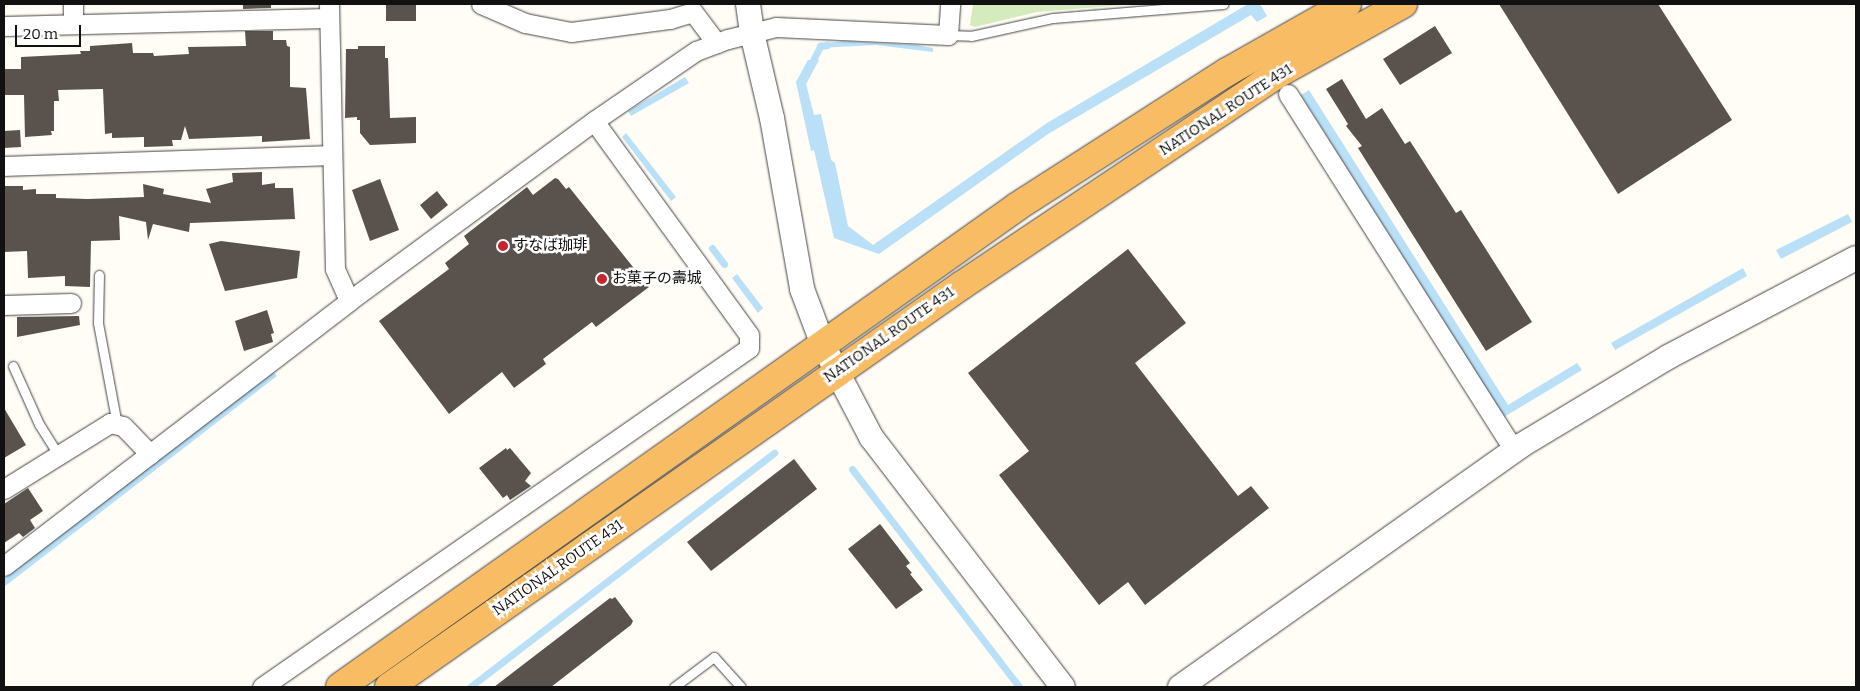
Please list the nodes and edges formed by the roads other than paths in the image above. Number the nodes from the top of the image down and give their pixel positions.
1 (73, 4) edge
2 (481, 4) edge
3 (748, 4) edge
4 (950, 4) edge
5 (1223, 4) edge
6 (1347, 4) edge
7 (1403, 4) edge
8 (328, 11) edge
9 (73, 24) junction
10 (4, 26) edge
11 (752, 33) junction
12 (948, 34) junction
13 (716, 43) junction
14 (1288, 94) dead end
15 (594, 121) junction
16 (331, 155) junction
17 (4, 166) edge
18 (1856, 258) edge
19 (100, 275) dead end
20 (349, 302) junction
21 (71, 303) dead end
22 (4, 305) edge
23 (823, 345) junction
24 (13, 366) dead end
25 (836, 372) junction
26 (117, 425) junction
27 (1514, 450) junction
28 (150, 454) junction
29 (59, 456) junction
30 (4, 489) edge
31 (4, 566) edge
32 (262, 687) edge
33 (340, 687) edge
34 (388, 687) edge
35 (674, 687) edge
36 (741, 687) edge
37 (1063, 687) edge
38 (1180, 687) edge

1 - 9 street
2 - 13 street
3 - 11 street
4 - 12 street
5 - 12 lane
6 - 23 highway, NATIONAL ROUTE 431
7 - 25 highway, NATIONAL ROUTE 431
8 - 9 street
8 - 16 street
9 - 10 street
11 - 12 street
11 - 13 street
11 - 23 street
13 - 15 street
14 - 27 street
15 - 20 street
15 - 32 street
16 - 17 street
16 - 20 street
18 - 27 street
19 - 26 lane
20 - 28 street
21 - 22 street
23 - 25 street
23 - 33 highway, NATIONAL ROUTE 431
24 - 29 lane
25 - 34 highway, NATIONAL ROUTE 431
25 - 37 street
26 - 28 street
26 - 29 street
27 - 38 street
28 - 31 street
29 - 30 street
35 - 36 lane

